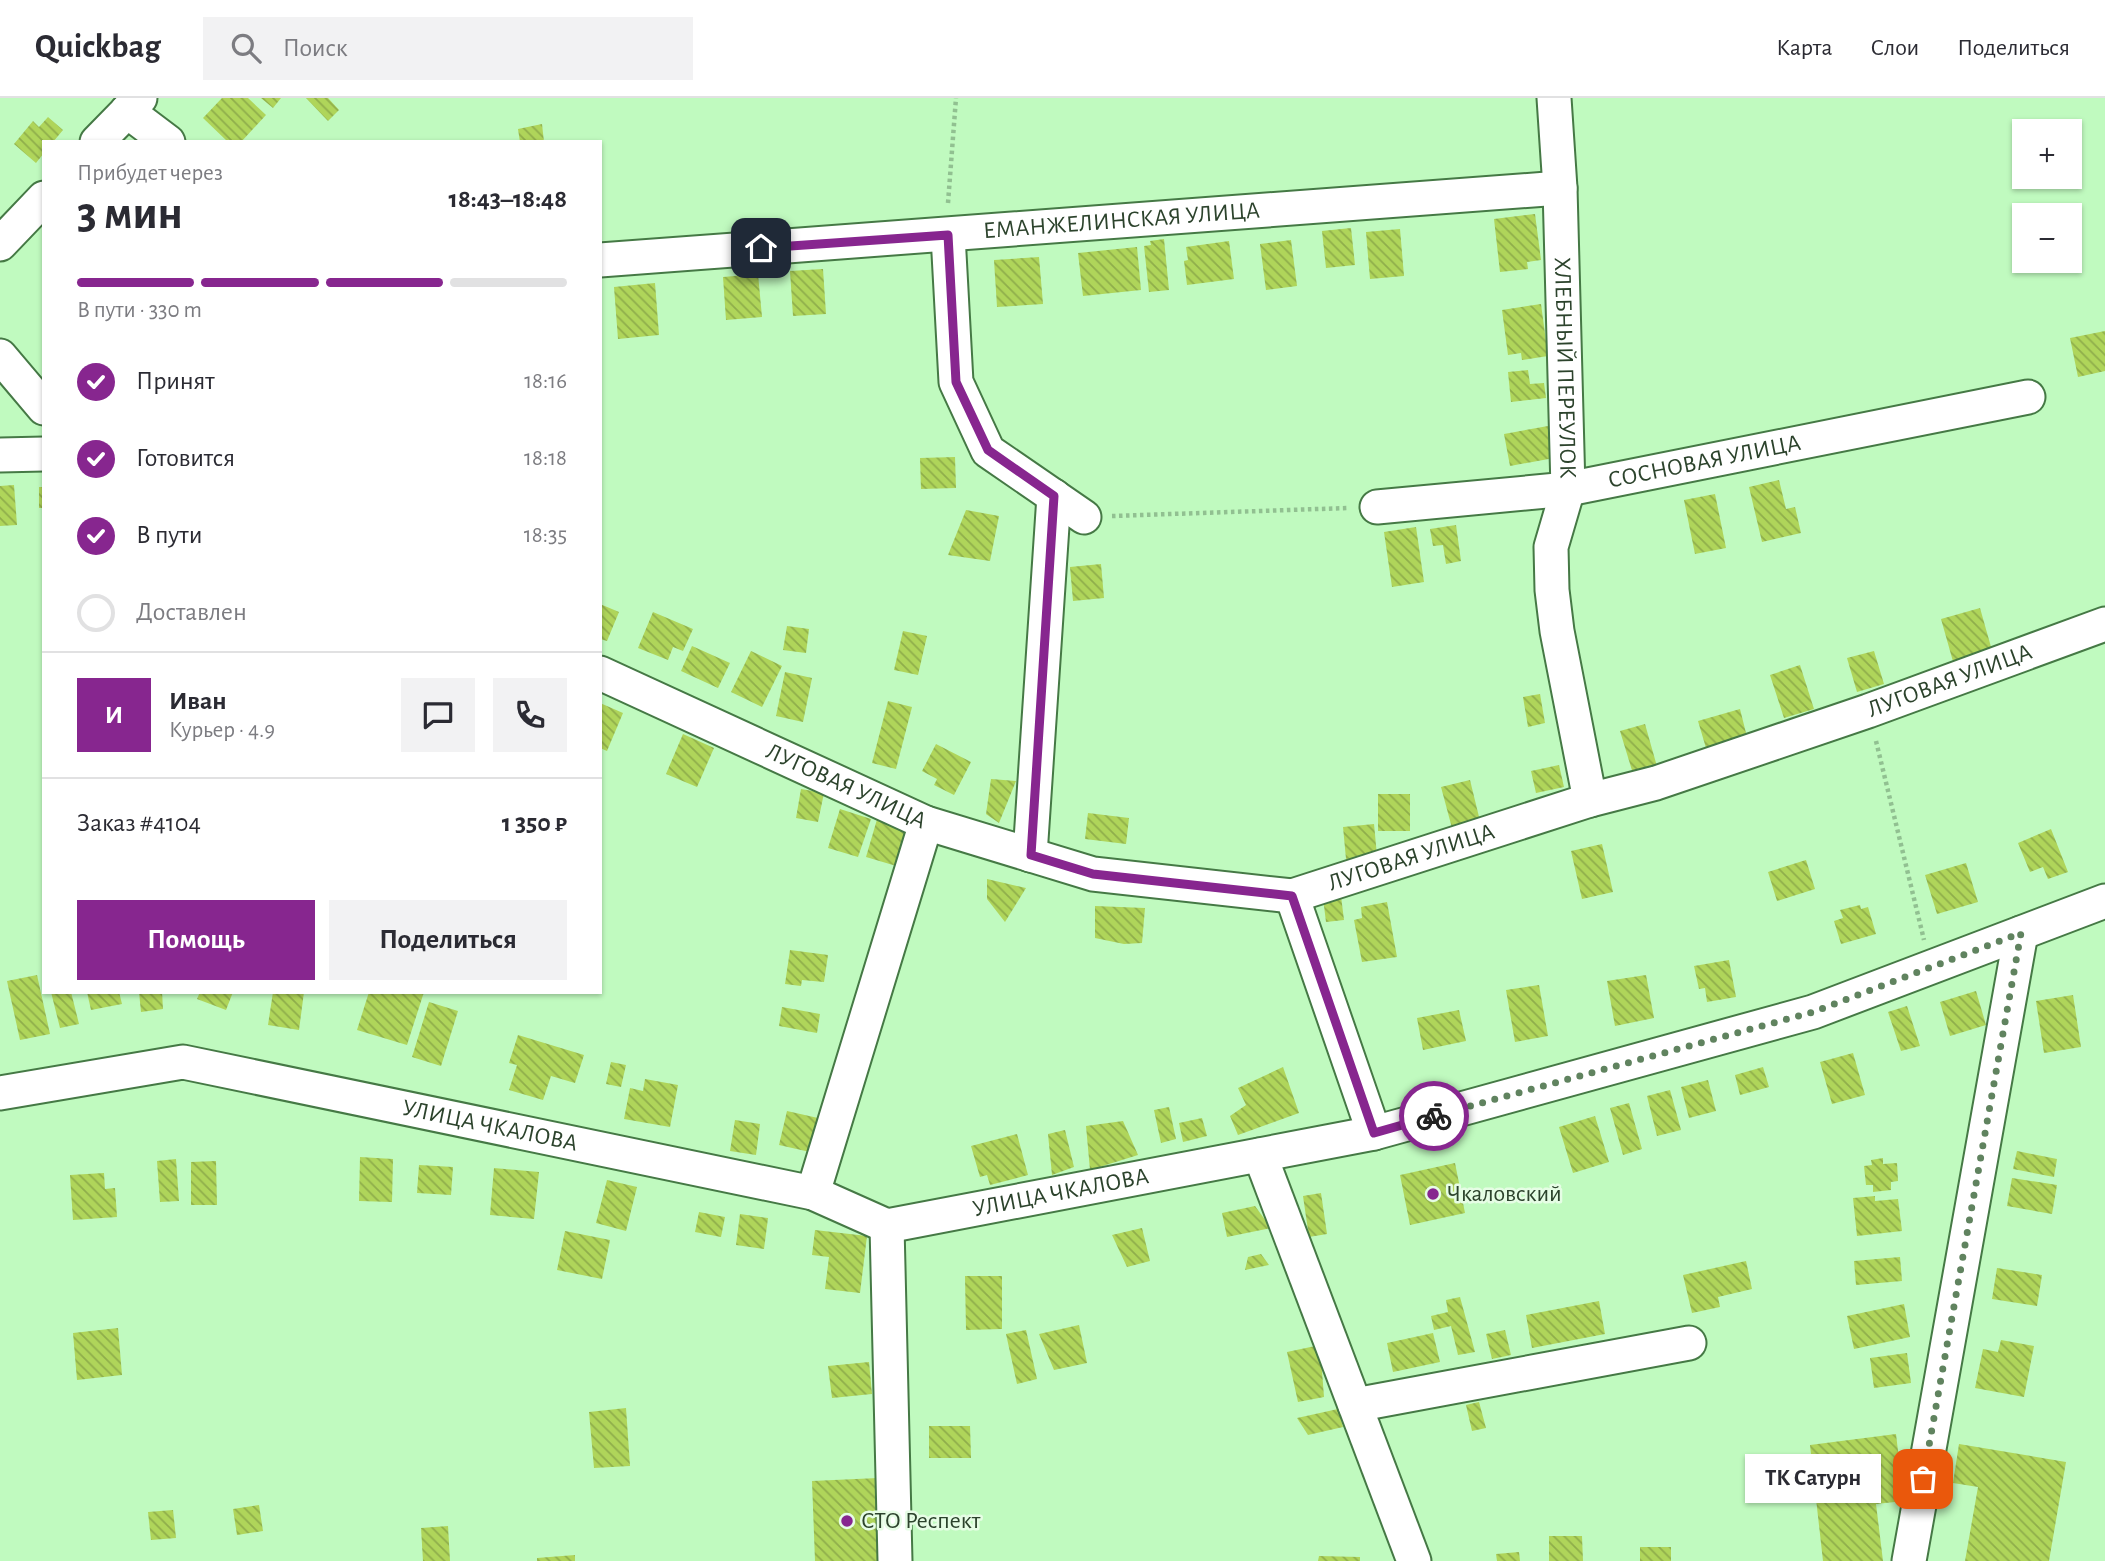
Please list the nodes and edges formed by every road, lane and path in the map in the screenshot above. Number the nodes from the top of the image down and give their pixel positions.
1 (956, 98) edge
2 (1554, 98) edge
3 (133, 104) edge
4 (99, 140) edge
5 (166, 140) edge
6 (1560, 188) junction
7 (42, 200) edge
8 (948, 235) junction
9 (0, 244) edge
10 (602, 260) edge
11 (0, 356) edge
12 (2028, 397) dead end
13 (42, 406) edge
14 (42, 454) edge
15 (0, 455) edge
16 (1568, 489) junction
17 (1054, 496) junction
18 (1377, 507) joint
19 (1084, 517) joint
20 (2105, 624) edge
21 (602, 674) edge
22 (1868, 711) junction
23 (1590, 800) junction
24 (926, 822) junction
25 (1031, 855) junction
26 (1292, 896) junction
27 (2105, 901) edge
28 (2021, 933) junction
29 (1931, 968) junction
30 (0, 1093) edge
31 (1374, 1133) junction
32 (1260, 1155) junction
33 (813, 1193) junction
34 (887, 1226) junction
35 (1689, 1343) dead end
36 (1355, 1405) junction
37 (895, 1561) edge
38 (1413, 1561) edge
39 (1909, 1561) edge

1 - 8 path
2 - 6 street, ХЛЕБНЫЙ ПЕРЕУЛОК
3 - 4 street
3 - 5 street
6 - 8 street, ЕМАНЖЕЛИНСКАЯ УЛИЦА
6 - 16 street, ХЛЕБНЫЙ ПЕРЕУЛОК
7 - 9 street
8 - 10 street, ЕМАНЖЕЛИНСКАЯ УЛИЦА
8 - 17 street
11 - 13 street
12 - 16 street, СОСНОВАЯ УЛИЦА
14 - 15 street
16 - 18 street, СОСНОВАЯ УЛИЦА
16 - 23 street, ХЛЕБНЫЙ ПЕРЕУЛОК
17 - 19 street
17 - 25 street
18 - 19 path
20 - 22 street, ЛУГОВАЯ УЛИЦА
21 - 24 street, ЛУГОВАЯ УЛИЦА
22 - 23 street, ЛУГОВАЯ УЛИЦА
22 - 29 path
23 - 26 street, ЛУГОВАЯ УЛИЦА
24 - 25 street, ЛУГОВАЯ УЛИЦА
24 - 33 street
25 - 26 street, ЛУГОВАЯ УЛИЦА
26 - 31 street
27 - 28 street, УЛИЦА ЧКАЛОВА
28 - 29 street, УЛИЦА ЧКАЛОВА
28 - 39 street
29 - 31 street, УЛИЦА ЧКАЛОВА
30 - 33 street, УЛИЦА ЧКАЛОВА
31 - 32 street, УЛИЦА ЧКАЛОВА
32 - 34 street, УЛИЦА ЧКАЛОВА
32 - 36 street
33 - 34 street, УЛИЦА ЧКАЛОВА
34 - 37 street
35 - 36 street
36 - 38 street

